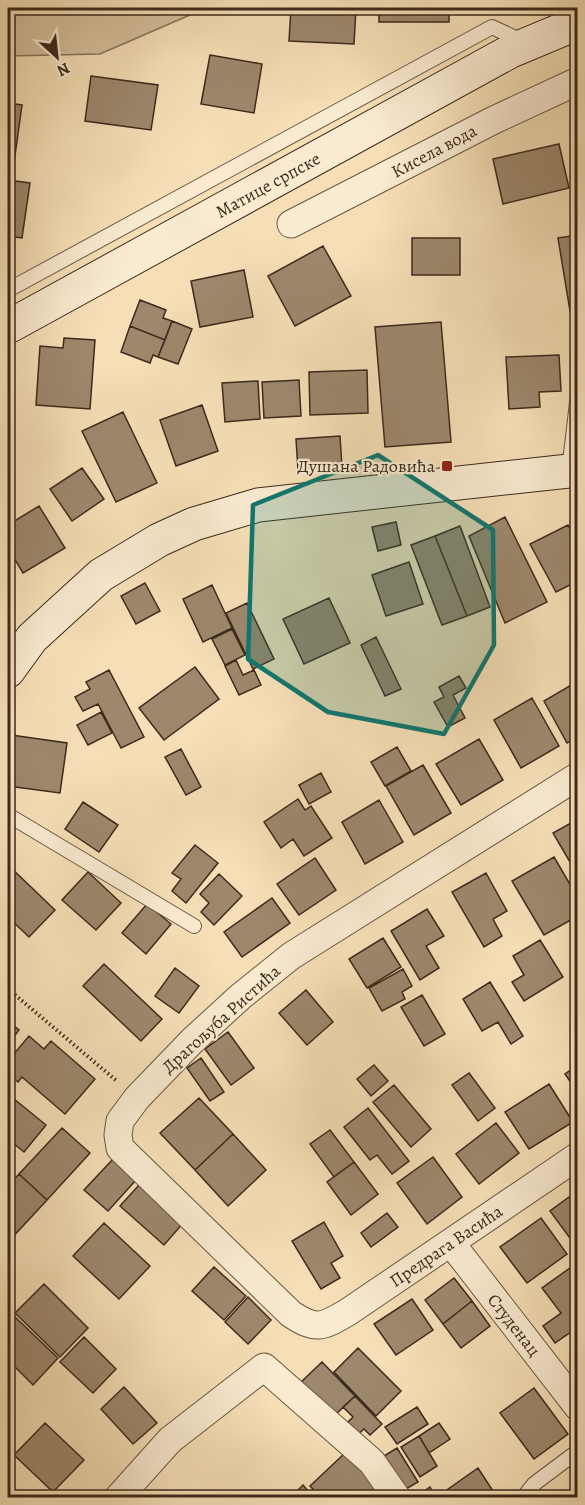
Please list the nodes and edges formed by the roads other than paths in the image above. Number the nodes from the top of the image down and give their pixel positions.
1 (578, 23) edge
2 (528, 44) junction
3 (578, 81) edge
4 (291, 224) dead end
5 (8, 290) edge
6 (8, 327) edge
7 (578, 394) edge
8 (573, 470) edge
9 (8, 671) edge
10 (578, 776) edge
11 (8, 815) edge
12 (194, 926) dead end
13 (578, 1156) edge
14 (451, 1244) junction
15 (310, 1327) joint
16 (578, 1407) edge
17 (578, 1451) edge
18 (118, 1497) edge
19 (397, 1497) edge
20 (523, 1497) edge

1 - 2 main road, Матице српске
2 - 5 lane, Матице српске
2 - 6 main road, Матице српске
3 - 4 street, Кисела вода
7 - 8 lane
8 - 9 main road
10 - 15 street, Драгољуба Ристића
11 - 12 lane
13 - 14 street, Предрага Васића
14 - 15 street, Предрага Васића
14 - 16 street, Студенац
17 - 20 lane
18 - 19 street

